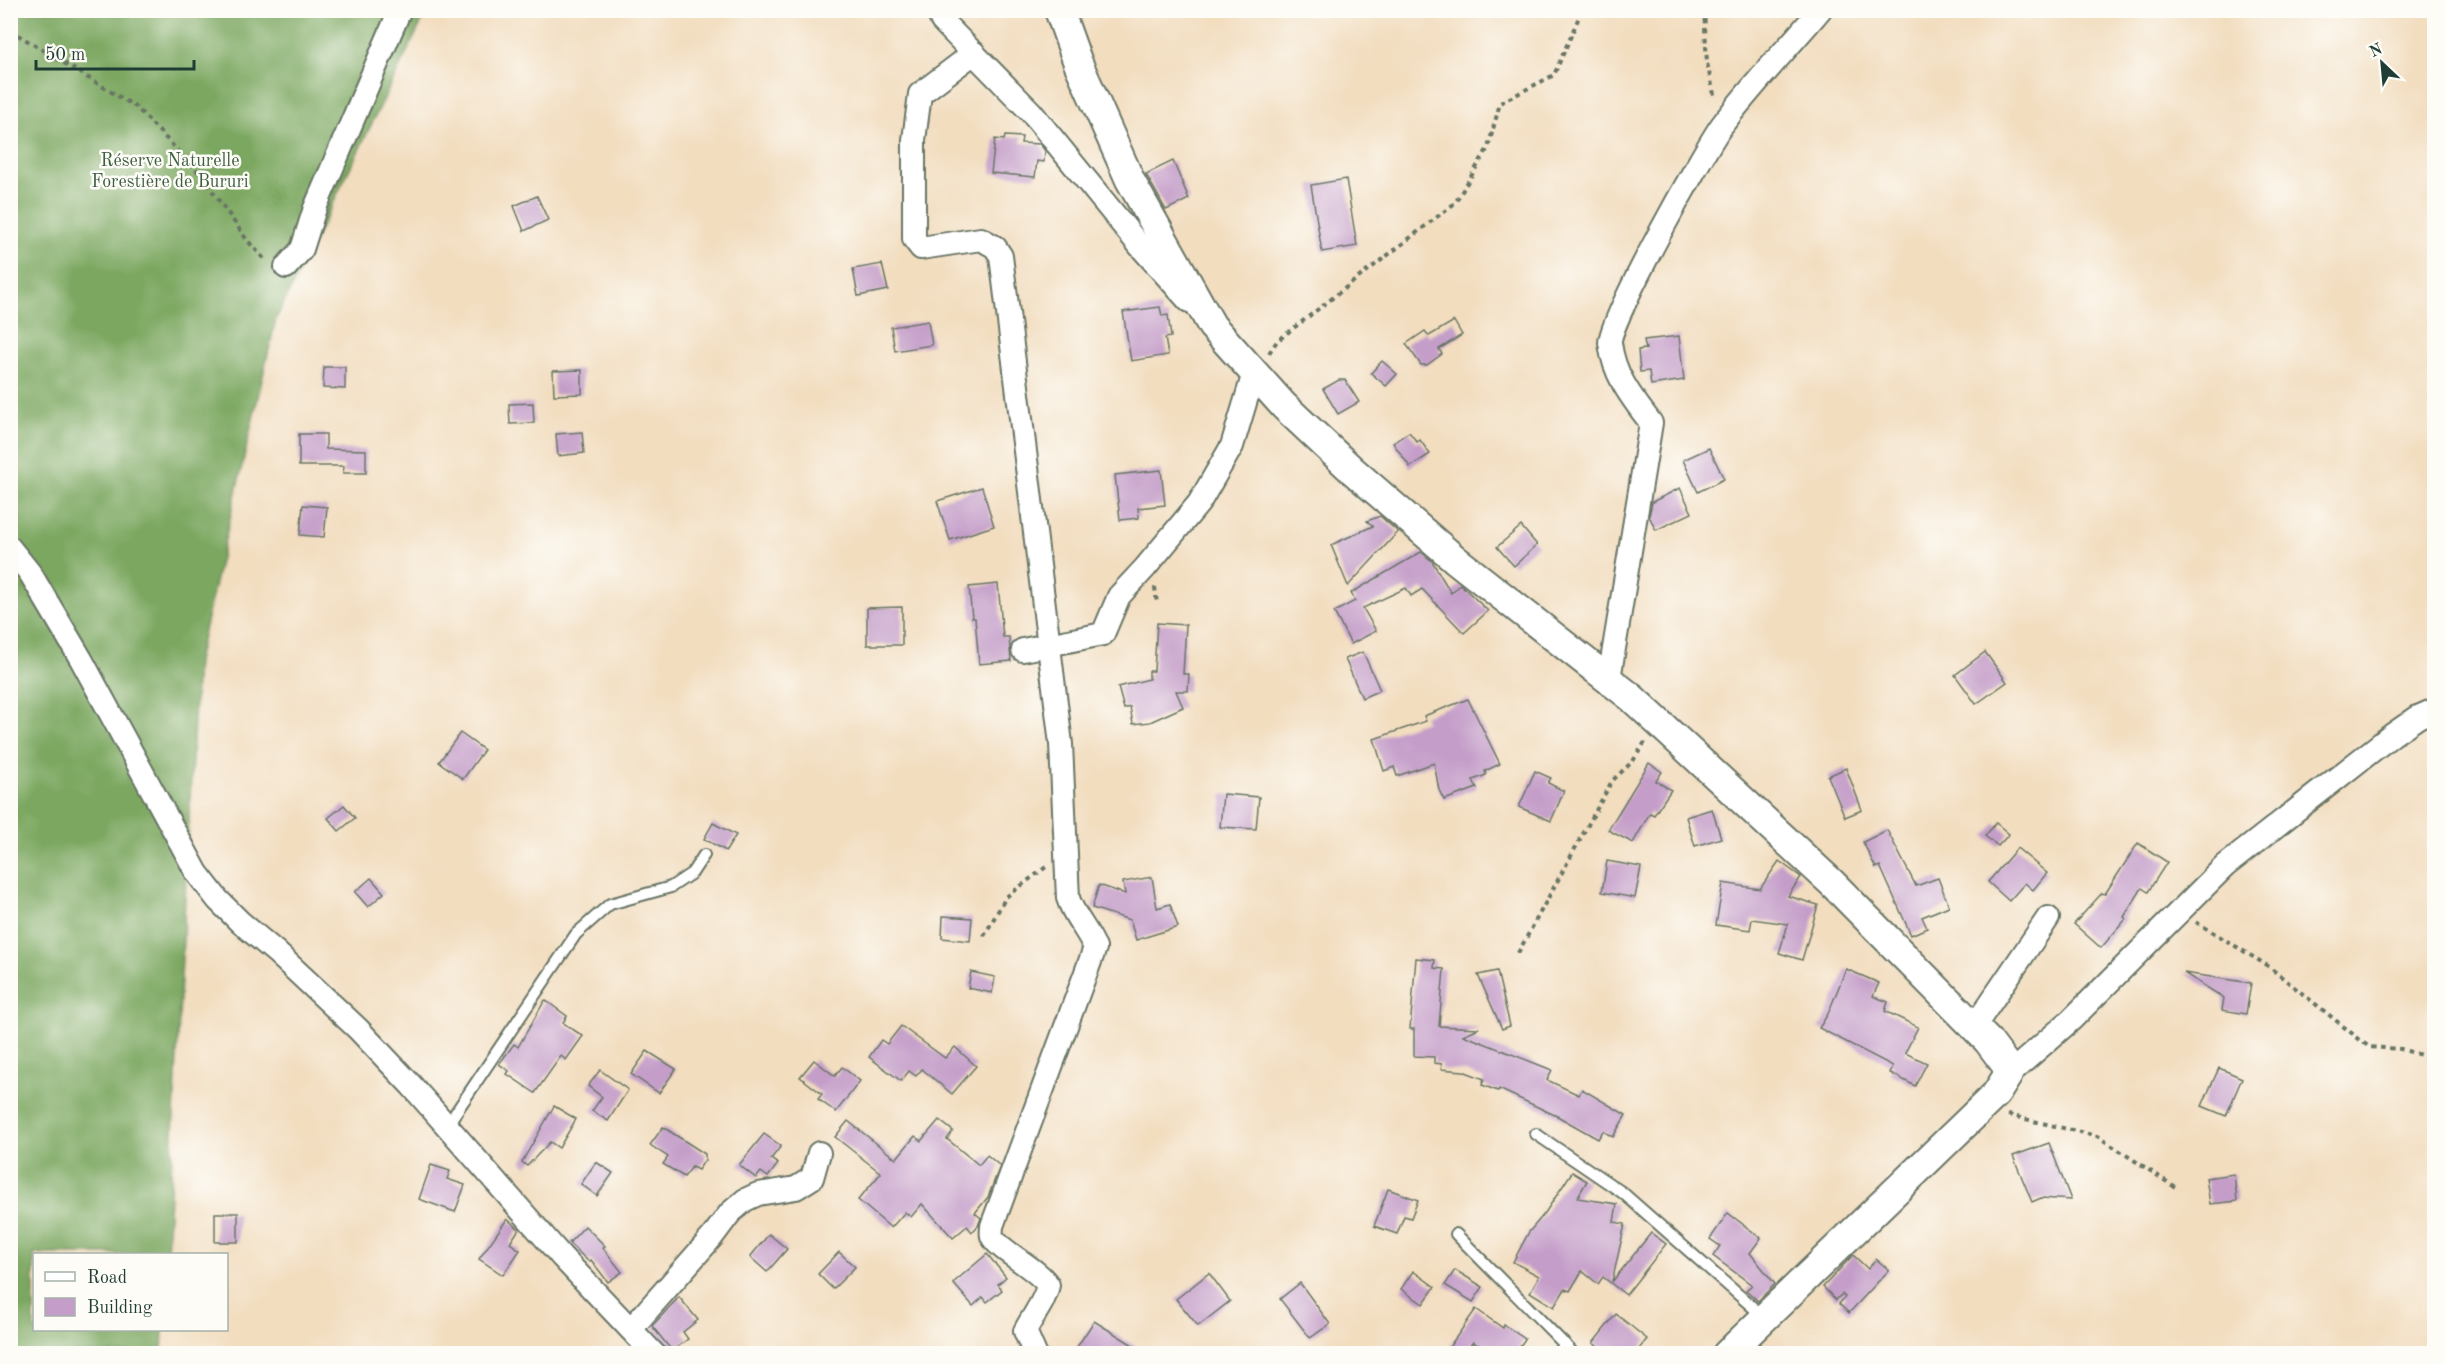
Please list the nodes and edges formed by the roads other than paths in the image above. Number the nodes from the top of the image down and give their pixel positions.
1 (400, 10) edge
2 (937, 10) edge
3 (1059, 10) edge
4 (1820, 10) edge
5 (974, 53) junction
6 (286, 267) road end
7 (1212, 326) junction
8 (1254, 373) junction
9 (10, 548) edge
10 (1049, 645) junction
11 (1023, 650) dead end
12 (1609, 680) junction
13 (2434, 710) edge
14 (704, 855) dead end
15 (2048, 918) dead end
16 (1974, 1027) junction
17 (2008, 1075) junction
18 (448, 1124) junction
19 (1536, 1134) dead end
20 (819, 1153) dead end
21 (1456, 1234) dead end
22 (1765, 1318) junction
23 (631, 1329) junction
24 (1565, 1344) junction
25 (654, 1353) edge
26 (1035, 1353) edge
27 (1558, 1353) edge
28 (1574, 1353) edge
29 (1727, 1353) edge

1 - 6 street
2 - 5 street
3 - 7 street
4 - 12 street
5 - 7 street
5 - 10 street
7 - 8 street
8 - 10 street
8 - 12 street
9 - 18 street
10 - 11 street
10 - 26 street
12 - 16 street
13 - 17 street
14 - 18 lane
15 - 16 street
16 - 17 street
17 - 22 street
18 - 23 street
19 - 22 lane
20 - 23 street
21 - 24 lane
22 - 29 street
23 - 25 street
24 - 27 lane
24 - 28 lane

